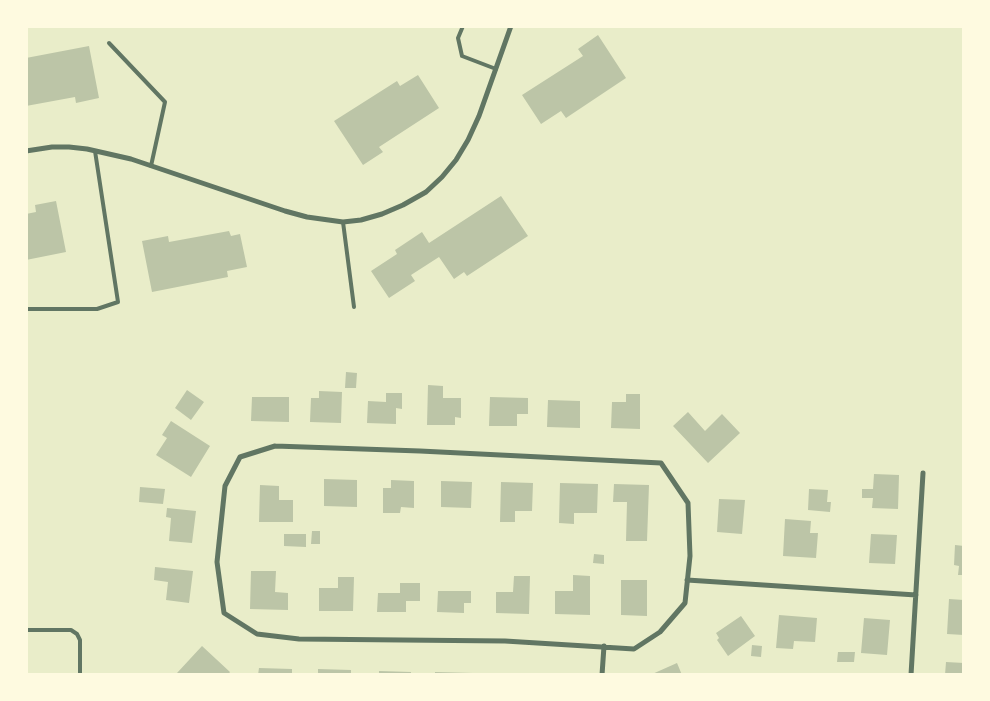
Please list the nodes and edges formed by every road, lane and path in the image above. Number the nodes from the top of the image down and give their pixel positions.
1 (463, 26) edge
2 (511, 26) edge
3 (109, 43) dead end
4 (496, 69) junction
5 (26, 151) edge
6 (95, 151) junction
7 (151, 166) junction
8 (343, 222) junction
9 (354, 307) dead end
10 (26, 309) edge
11 (923, 473) dead end
12 (687, 580) junction
13 (916, 594) junction
14 (26, 630) edge
15 (604, 646) junction
16 (80, 675) edge
17 (602, 675) edge
18 (911, 675) edge

1 - 4 lane
2 - 4 street
3 - 7 lane
4 - 8 street
5 - 6 street
6 - 7 street
6 - 10 lane
7 - 8 street
8 - 9 lane
11 - 13 street
12 - 13 street
12 - 15 street
12 - 15 street
13 - 18 street
14 - 16 lane
15 - 17 street

